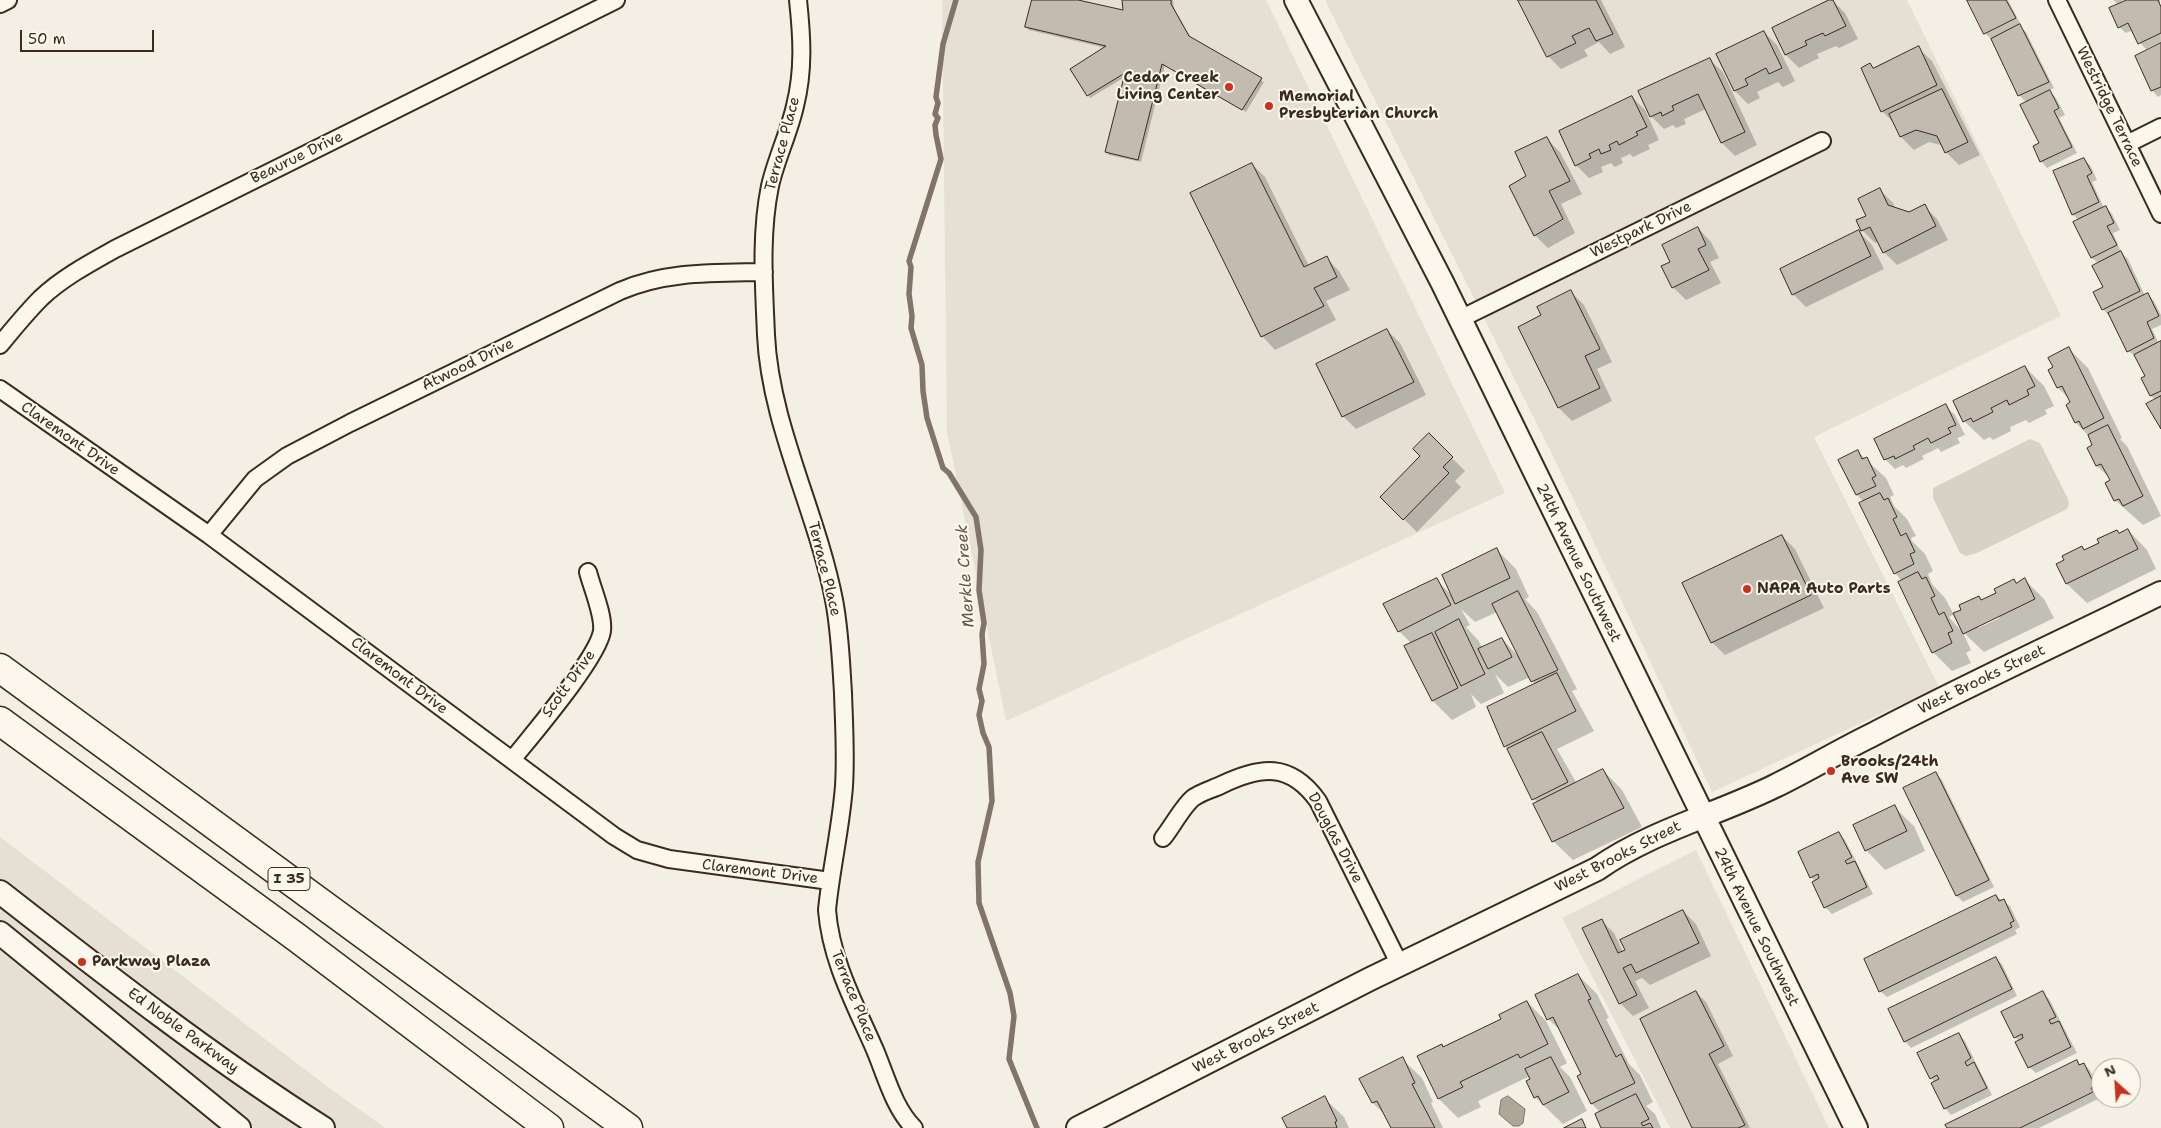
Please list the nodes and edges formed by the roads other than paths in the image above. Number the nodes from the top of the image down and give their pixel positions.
1 (8, 0) edge
2 (616, 0) edge
3 (798, 0) edge
4 (1296, 0) edge
5 (2056, 0) edge
6 (0, 4) edge
7 (2161, 128) edge
8 (1822, 141) dead end
9 (2127, 144) junction
10 (2161, 214) edge
11 (764, 272) junction
12 (1460, 319) junction
13 (0, 345) edge
14 (0, 389) edge
15 (208, 535) junction
16 (588, 572) dead end
17 (2161, 592) edge
18 (0, 668) edge
19 (0, 720) edge
20 (512, 760) junction
21 (1702, 816) junction
22 (1163, 838) dead end
23 (830, 881) junction
24 (0, 892) edge
25 (0, 933) edge
26 (1400, 964) junction
27 (239, 1128) edge
28 (323, 1128) edge
29 (549, 1128) edge
30 (628, 1128) edge
31 (914, 1128) edge
32 (1078, 1128) edge
33 (1856, 1128) edge

1 - 6 street
2 - 13 street, Beaurue Drive
3 - 11 street, Terrace Place
4 - 12 main road, 24th Avenue Southwest
5 - 9 street, Westridge Terrace
7 - 9 street
8 - 12 street, Westpark Drive
9 - 10 street, Westridge Terrace
11 - 15 street, Atwood Drive
11 - 23 street, Terrace Place
12 - 21 main road, 24th Avenue Southwest
14 - 15 street, Claremont Drive
15 - 20 street, Claremont Drive
16 - 20 street, Scott Drive
17 - 21 main road, West Brooks Street
18 - 30 highway, I 35
19 - 29 highway, I 35
20 - 23 street, Claremont Drive
21 - 26 main road, West Brooks Street
21 - 33 main road, 24th Avenue Southwest
22 - 26 street, Douglas Drive
23 - 31 street, Terrace Place
24 - 28 main road, Ed Noble Parkway
25 - 27 main road
26 - 32 main road, West Brooks Street

